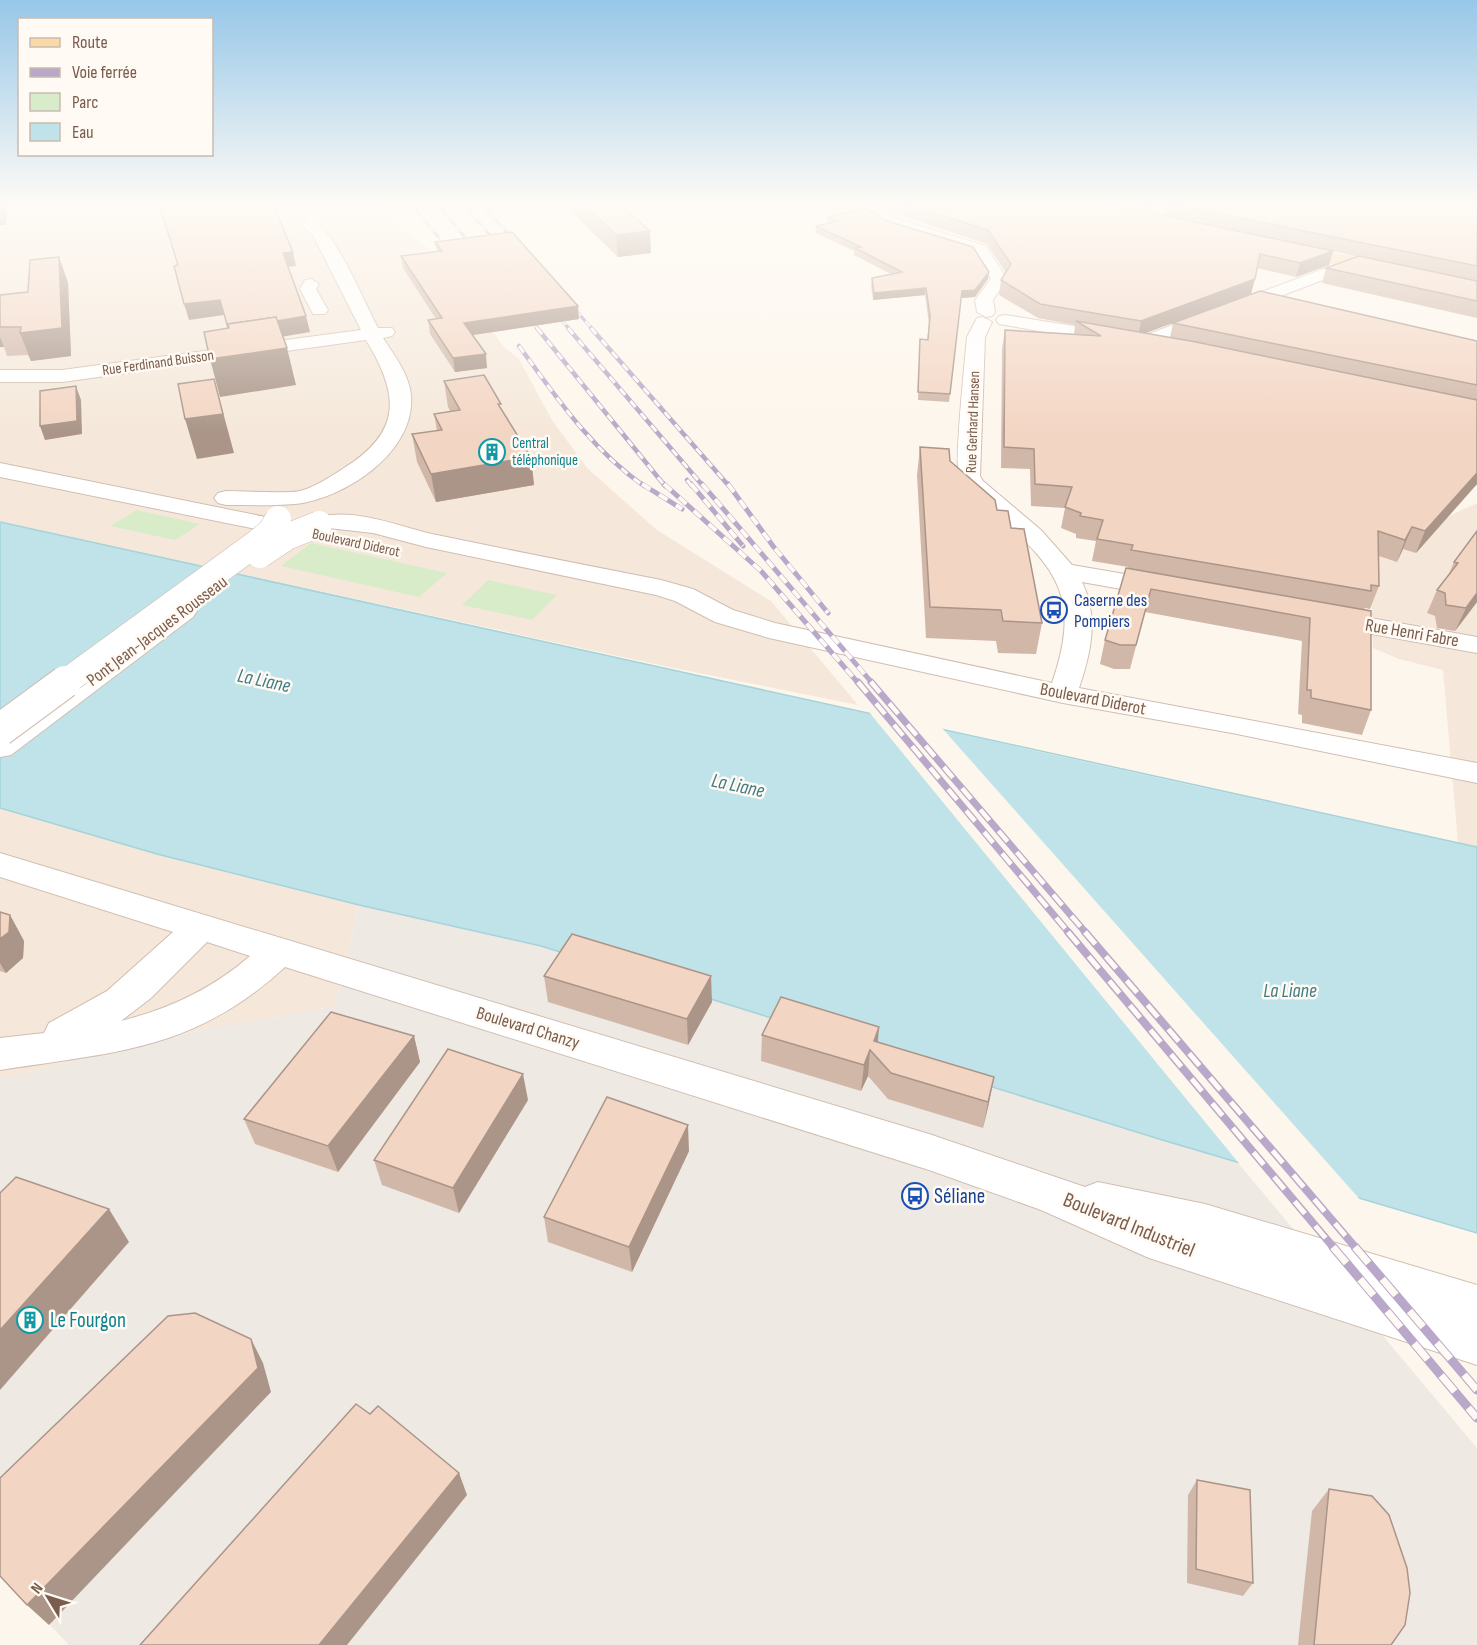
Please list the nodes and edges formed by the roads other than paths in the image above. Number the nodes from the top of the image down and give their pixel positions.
1 (356, 281) edge
2 (998, 281) edge
3 (1306, 281) edge
4 (1438, 281) edge
5 (311, 284) dead end
6 (1477, 289) edge
7 (319, 310) dead end
8 (991, 318) junction
9 (379, 333) junction
10 (1142, 343) junction
11 (1176, 350) edge
12 (0, 376) edge
13 (0, 456) edge
14 (0, 470) edge
15 (303, 495) junction
16 (226, 498) junction
17 (348, 504) junction
18 (277, 516) junction
19 (324, 523) junction
20 (396, 531) junction
21 (1064, 571) junction
22 (1193, 594) edge
23 (713, 611) junction
24 (1299, 613) edge
25 (1477, 645) edge
26 (1063, 694) junction
27 (0, 730) edge
28 (0, 748) edge
29 (1477, 773) edge
30 (0, 865) edge
31 (200, 927) junction
32 (279, 951) junction
33 (4, 1054) edge
34 (1054, 1195) junction
35 (1477, 1308) edge
36 (1477, 1341) edge

1 - 9 street
2 - 8 street, Rue Gerhard Hansen
3 - 10 street
4 - 6 main road
5 - 7 street
8 - 10 street
8 - 21 street, Rue Gerhard Hansen
9 - 12 street, Rue Ferdinand Buisson
9 - 15 street
9 - 17 street, Pont Jean-Jacques Rousseau
10 - 11 street
13 - 16 street
14 - 23 street, Boulevard Diderot
15 - 16 street
15 - 17 street, Boulevard Diderot
15 - 18 street, Pont Jean-Jacques Rousseau
16 - 18 street
17 - 19 street, Pont Jean-Jacques Rousseau
17 - 20 street, Boulevard Diderot
18 - 19 street, Boulevard Diderot, bridge
18 - 27 street, Pont Jean-Jacques Rousseau, bridge
19 - 20 street, Boulevard Diderot
19 - 28 street, Pont Jean-Jacques Rousseau, bridge
20 - 23 street, Boulevard Diderot
21 - 22 street
21 - 26 street, Rue Gerhard Hansen
23 - 26 street, Boulevard Diderot
24 - 25 street, Rue Henri Fabre
26 - 29 street, Boulevard Diderot
30 - 31 street, Boulevard Chanzy
31 - 32 street, Boulevard Chanzy
31 - 33 street
32 - 33 street
32 - 34 street, Boulevard Chanzy
34 - 35 street, Boulevard Industriel
34 - 36 street, Boulevard Industriel

